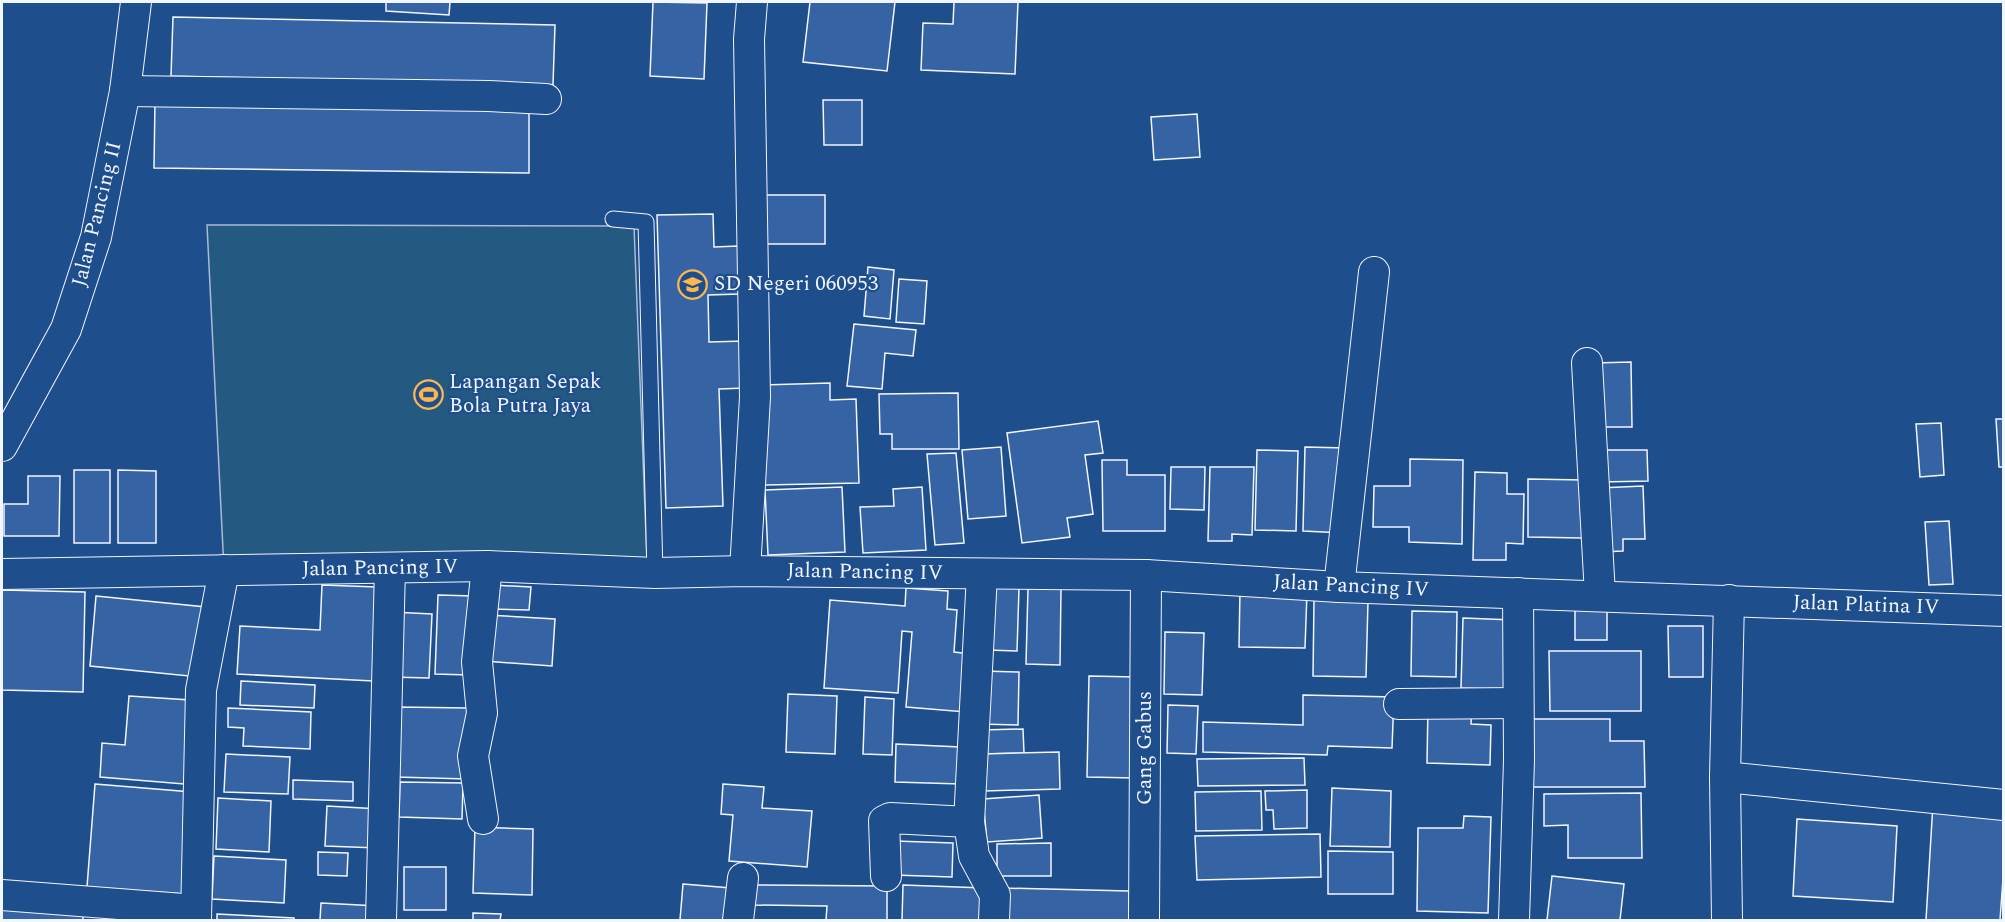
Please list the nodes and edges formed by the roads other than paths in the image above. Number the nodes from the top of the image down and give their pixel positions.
1 (136, 2) edge
2 (752, 2) edge
3 (125, 91) junction
4 (546, 99) dead end
5 (613, 219) dead end
6 (1374, 272) dead end
7 (1587, 363) dead end
8 (2, 446) edge
9 (487, 566) junction
10 (390, 568) junction
11 (224, 570) junction
12 (745, 571) junction
13 (655, 573) junction
14 (2, 574) edge
15 (982, 574) junction
16 (1146, 575) junction
17 (1339, 587) junction
18 (1518, 593) junction
19 (1600, 595) junction
20 (1729, 600) junction
21 (2004, 611) edge
22 (1518, 703) junction
23 (1399, 704) dead end
24 (1725, 777) junction
25 (2004, 805) edge
26 (483, 819) dead end
27 (969, 822) junction
28 (886, 876) dead end
29 (743, 878) dead end
30 (2, 895) edge
31 (196, 915) edge
32 (381, 921) edge
33 (738, 921) edge
34 (994, 921) edge
35 (1144, 921) edge
36 (1514, 921) edge
37 (1727, 921) edge

1 - 3 street, Jalan Pancing II
2 - 12 street
3 - 4 street
3 - 8 street, Jalan Pancing II
5 - 13 lane
6 - 17 street
7 - 19 street
9 - 10 street, Jalan Pancing IV
9 - 13 street, Jalan Pancing IV
9 - 26 street
10 - 11 street, Jalan Pancing IV
10 - 32 street
11 - 14 street, Jalan Pancing IV
11 - 31 street
12 - 13 street, Jalan Pancing IV
12 - 15 street, Jalan Pancing IV
15 - 16 street, Jalan Pancing IV
15 - 27 street
16 - 17 street, Jalan Pancing IV
16 - 35 street, Gang Gabus
17 - 18 street, Jalan Pancing IV
18 - 19 street, Jalan Pancing IV
18 - 22 street
19 - 20 street, Jalan Pancing IV
20 - 21 street, Jalan Platina IV
20 - 24 street
22 - 23 street
22 - 36 street
24 - 25 street
24 - 37 street
27 - 28 street
27 - 34 street
29 - 33 street
30 - 31 street

